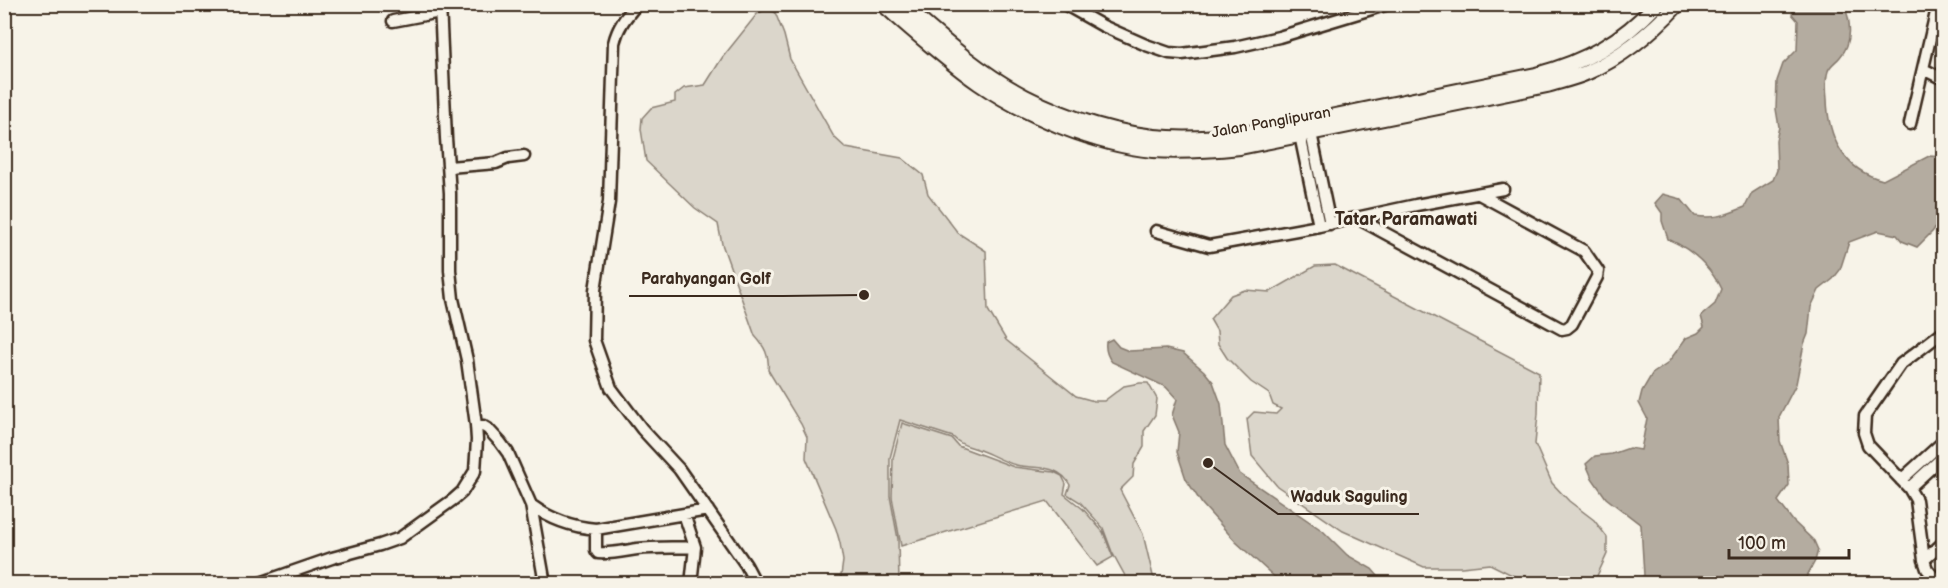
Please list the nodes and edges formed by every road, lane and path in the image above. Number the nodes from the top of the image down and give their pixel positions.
1 (637, 4) edge
2 (883, 4) edge
3 (901, 4) edge
4 (1064, 4) edge
5 (1388, 4) edge
6 (1657, 4) edge
7 (1678, 4) edge
8 (440, 8) edge
9 (1939, 12) edge
10 (393, 21) dead end
11 (943, 48) junction
12 (1923, 69) junction
13 (1944, 76) edge
14 (1440, 101) junction
15 (1910, 124) dead end
16 (1305, 134) junction
17 (524, 156) dead end
18 (449, 166) junction
19 (1503, 189) dead end
20 (1479, 194) junction
21 (1356, 218) junction
22 (1324, 225) junction
23 (1156, 231) dead end
24 (1944, 331) edge
25 (476, 425) junction
26 (1944, 441) edge
27 (1944, 456) edge
28 (1905, 484) junction
29 (531, 505) junction
30 (708, 510) junction
31 (684, 514) junction
32 (596, 529) junction
33 (1944, 542) edge
34 (695, 547) junction
35 (1924, 560) junction
36 (257, 584) edge
37 (545, 584) edge
38 (691, 584) edge
39 (756, 584) edge
40 (1940, 584) edge

1 - 30 street
2 - 11 main road, Jalan Panglipuran
3 - 11 main road, Jalan Panglipuran
4 - 5 street
6 - 14 main road, Jalan Panglipuran
7 - 14 main road, Jalan Panglipuran
8 - 10 street
8 - 18 street
9 - 12 street
11 - 14 main road, Jalan Panglipuran
11 - 16 main road, Jalan Panglipuran
12 - 13 street
12 - 15 street
14 - 16 main road, Jalan Panglipuran
16 - 22 street
17 - 18 street
18 - 25 street
19 - 20 street
20 - 21 street
20 - 21 street
21 - 22 street
22 - 23 street
24 - 28 street
25 - 29 street
25 - 36 street
26 - 28 street
27 - 28 street
28 - 35 street
29 - 32 street
29 - 37 street
30 - 31 street
30 - 39 street
31 - 32 street
31 - 34 street
32 - 34 street
33 - 35 street
34 - 38 street
35 - 40 street

